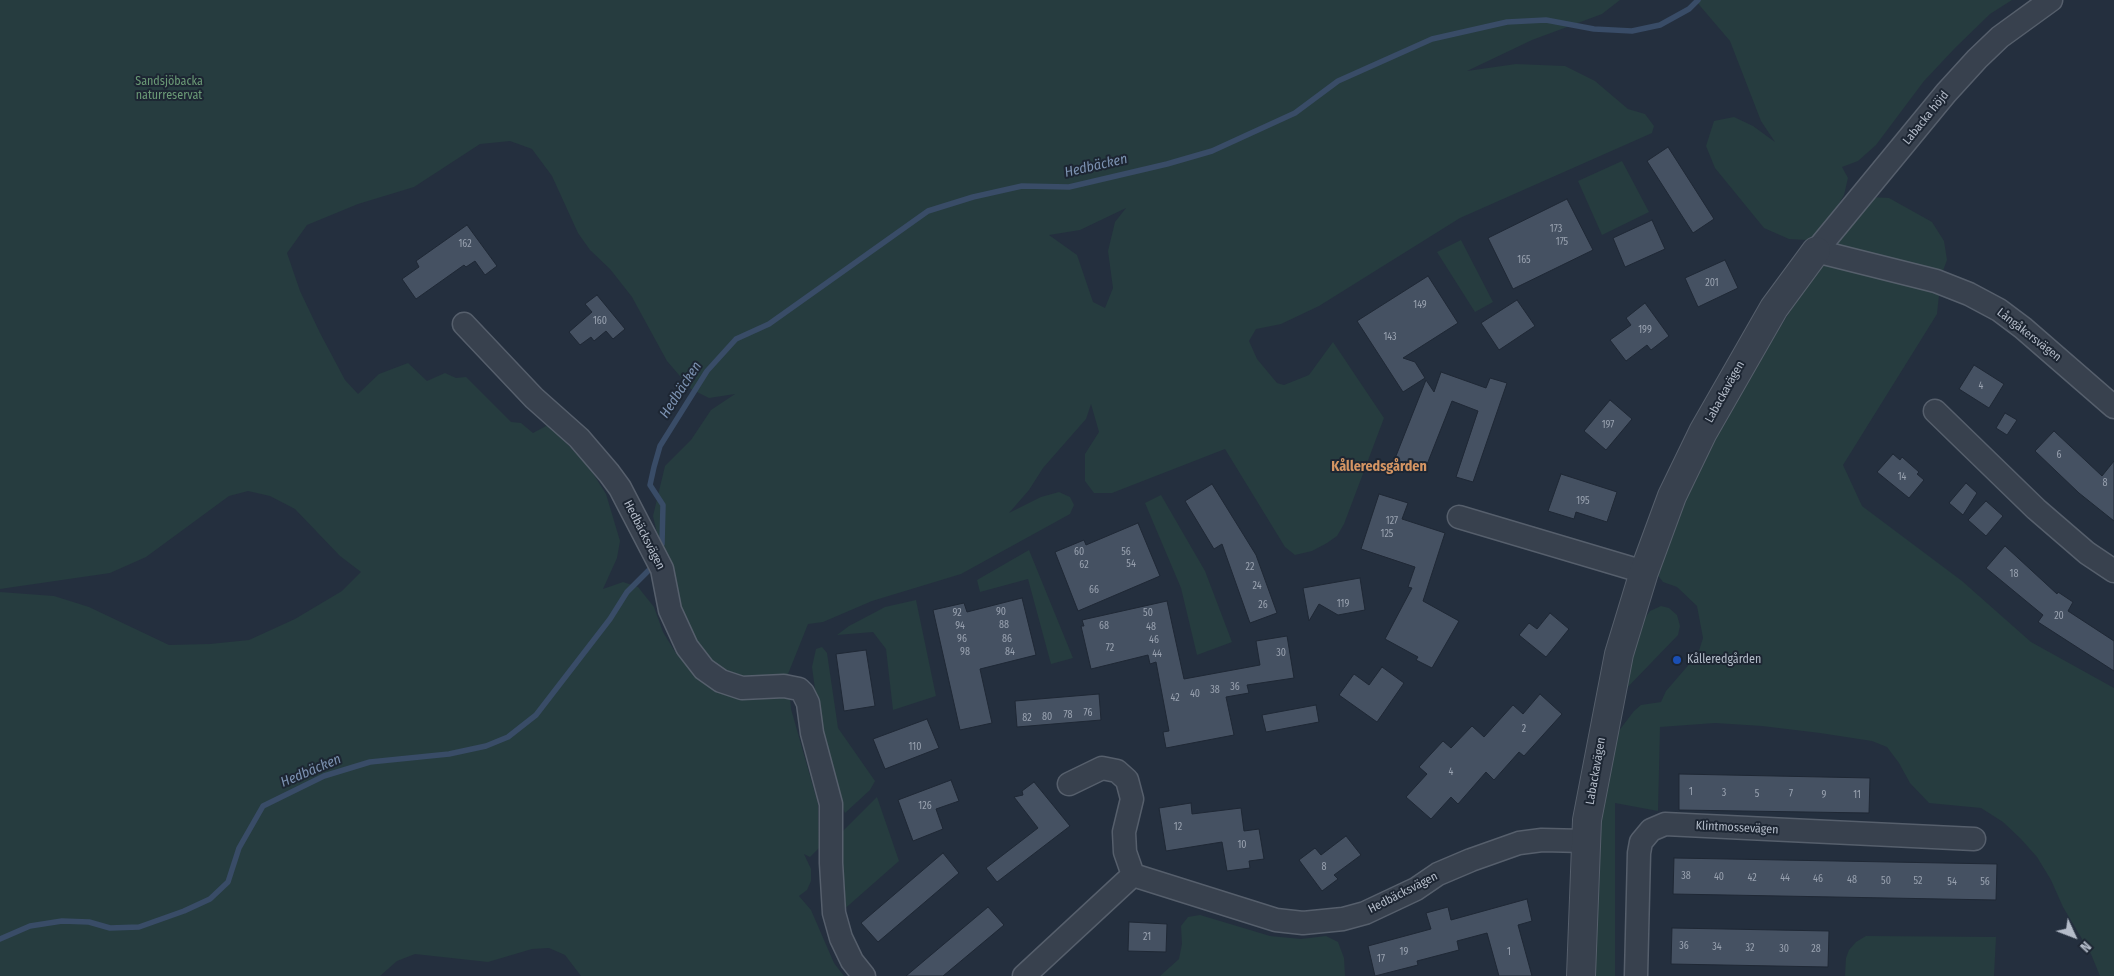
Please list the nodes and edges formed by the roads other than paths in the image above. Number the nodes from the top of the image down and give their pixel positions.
1 (2051, 0) edge
2 (1816, 251) junction
3 (464, 324) dead end
4 (2114, 407) edge
5 (1934, 411) dead end
6 (1459, 517) dead end
7 (2114, 571) edge
8 (1644, 572) junction
9 (1069, 784) dead end
10 (1974, 839) dead end
11 (1585, 841) junction
12 (1133, 875) junction
13 (864, 976) edge
14 (1024, 976) edge
15 (1581, 976) edge
16 (1636, 976) edge

1 - 2 street, Labacka höjd
2 - 4 street, Långåkersvägen
2 - 8 street, Labackavägen
3 - 13 street, Hedbäcksvägen
5 - 7 street
6 - 8 street
8 - 11 street, Labackavägen
9 - 12 street
10 - 16 street, Klintmossevägen
11 - 12 street, Hedbäcksvägen
11 - 15 street, Labackavägen
12 - 14 street

